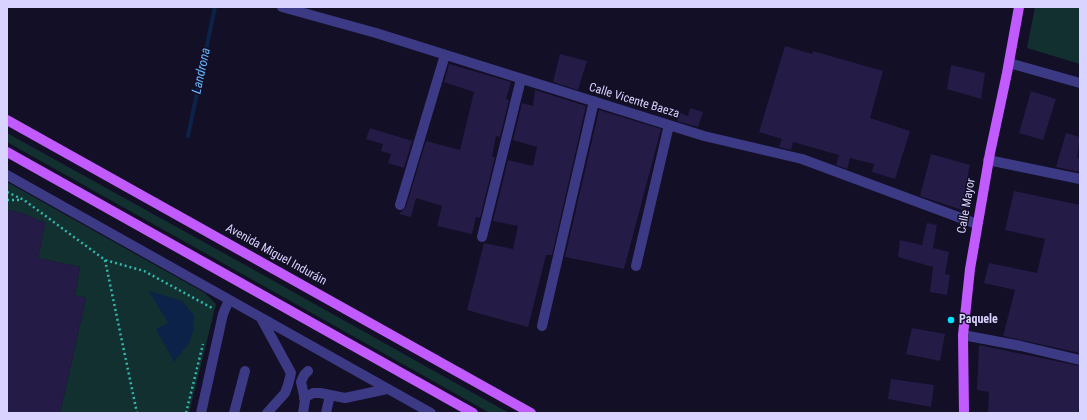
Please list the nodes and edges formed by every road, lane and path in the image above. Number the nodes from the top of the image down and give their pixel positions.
1 (282, 7) edge
2 (1019, 7) edge
3 (445, 55) junction
4 (1009, 63) junction
5 (521, 79) junction
6 (1080, 83) edge
7 (594, 101) junction
8 (7, 120) edge
9 (670, 125) junction
10 (7, 152) edge
11 (988, 160) junction
12 (7, 175) edge
13 (1080, 179) edge
14 (7, 192) edge
15 (7, 200) edge
16 (24, 200) junction
17 (400, 205) dead end
18 (977, 224) junction
19 (482, 237) dead end
20 (105, 260) junction
21 (636, 266) dead end
22 (229, 300) junction
23 (210, 316) dead end
24 (261, 318) junction
25 (542, 326) dead end
26 (963, 335) junction
27 (204, 338) dead end
28 (1080, 360) edge
29 (244, 371) dead end
30 (308, 371) dead end
31 (387, 389) junction
32 (330, 395) junction
33 (304, 398) junction
34 (138, 413) edge
35 (186, 413) edge
36 (201, 413) edge
37 (234, 413) edge
38 (267, 413) edge
39 (303, 413) edge
40 (326, 413) edge
41 (430, 413) edge
42 (472, 413) edge
43 (532, 413) edge
44 (964, 413) edge

1 - 3 street, Calle Vicente Baeza
2 - 4 main road, Calle Mayor
3 - 5 street, Calle Vicente Baeza
3 - 17 street
4 - 6 street
4 - 11 main road, Calle Mayor
5 - 7 street, Calle Vicente Baeza
5 - 19 street
7 - 9 street, Calle Vicente Baeza
7 - 25 street
8 - 43 main road, Avenida Miguel Induráin
9 - 18 street, Calle Vicente Baeza
9 - 21 street
10 - 42 main road
11 - 13 street
11 - 18 main road, Calle Mayor
12 - 22 street
14 - 16 path
15 - 16 path
16 - 20 path
18 - 26 main road, Calle Mayor
20 - 23 path
20 - 34 path
22 - 24 street
22 - 36 street
24 - 31 street
24 - 38 street
26 - 28 street
26 - 44 main road, Calle Mayor
27 - 35 path
29 - 37 street
30 - 33 street
31 - 32 street
31 - 41 street
32 - 33 street
32 - 40 street
33 - 39 street

